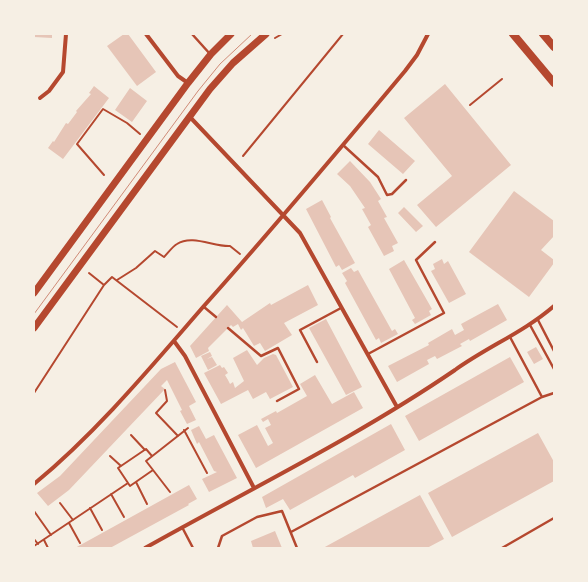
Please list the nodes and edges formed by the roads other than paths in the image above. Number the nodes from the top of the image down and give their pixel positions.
1 (66, 34) edge
2 (146, 34) edge
3 (192, 34) edge
4 (231, 34) edge
5 (266, 34) edge
6 (428, 34) edge
7 (513, 34) edge
8 (543, 34) edge
9 (554, 47) edge
10 (211, 54) junction
11 (188, 83) junction
12 (554, 83) edge
13 (40, 98) dead end
14 (189, 116) junction
15 (342, 145) junction
16 (406, 180) dead end
17 (284, 214) junction
18 (434, 242) dead end
19 (34, 293) edge
20 (554, 306) edge
21 (204, 307) junction
22 (341, 308) junction
23 (216, 317) dead end
24 (538, 320) junction
25 (530, 325) junction
26 (34, 328) edge
27 (228, 328) dead end
28 (510, 337) junction
29 (174, 341) junction
30 (554, 350) edge
31 (367, 354) junction
32 (317, 362) dead end
33 (554, 369) edge
34 (554, 393) edge
35 (542, 397) junction
36 (277, 401) dead end
37 (397, 407) junction
38 (34, 484) edge
39 (254, 488) junction
40 (554, 518) edge
41 (182, 527) junction
42 (291, 532) junction
43 (145, 548) edge
44 (193, 548) edge
45 (218, 548) edge
46 (297, 548) edge
47 (502, 548) edge

1 - 13 street
2 - 11 street
3 - 10 lane
4 - 10 main road
5 - 14 main road
6 - 15 street
7 - 12 main road
8 - 9 main road
10 - 11 main road
11 - 19 main road
14 - 17 street
14 - 26 main road
15 - 16 lane
15 - 17 street
17 - 21 street
17 - 22 street
18 - 31 lane
20 - 24 street
21 - 23 lane
21 - 29 street
22 - 31 street
22 - 32 lane
24 - 25 street
24 - 30 lane
25 - 28 street
25 - 33 lane
27 - 36 lane
28 - 35 lane
28 - 37 street
29 - 38 street
29 - 39 street
31 - 37 street
34 - 35 lane
35 - 42 lane
37 - 39 street
39 - 41 street
40 - 47 lane
41 - 43 street
41 - 44 lane
42 - 45 lane
42 - 46 lane

